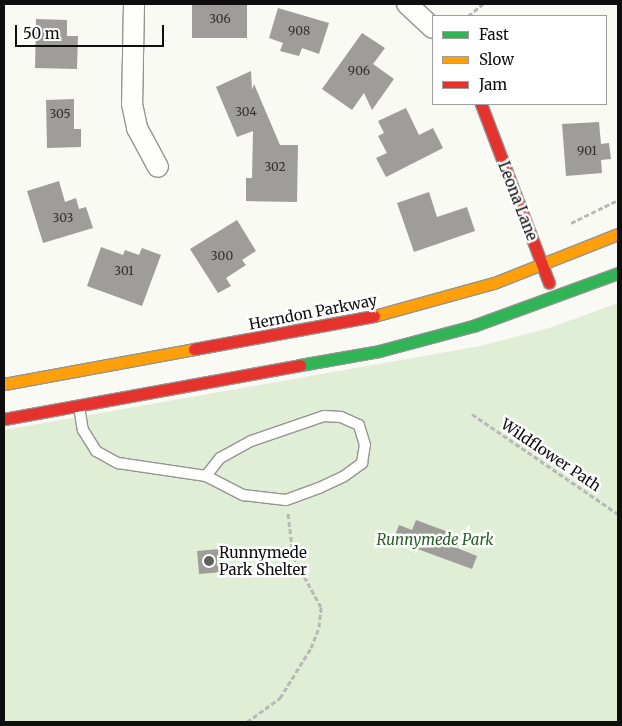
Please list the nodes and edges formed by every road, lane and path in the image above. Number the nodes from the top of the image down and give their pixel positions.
1 (134, 4) edge
2 (407, 4) edge
3 (482, 4) edge
4 (469, 15) edge
5 (432, 27) edge
6 (481, 105) edge
7 (158, 168) dead end
8 (618, 200) edge
9 (571, 223) dead end
10 (618, 234) edge
11 (543, 265) junction
12 (618, 273) edge
13 (555, 298) junction
14 (4, 384) edge
15 (79, 405) junction
16 (472, 414) dead end
17 (4, 419) edge
18 (206, 476) junction
19 (286, 500) junction
20 (618, 514) edge
21 (248, 722) edge

1 - 7 street
2 - 5 street
3 - 4 path
6 - 11 main road, Leona Lane
8 - 9 path
10 - 11 main road, Herndon Parkway
11 - 13 main road, Leona Lane
11 - 14 main road, Herndon Parkway
12 - 13 main road
13 - 15 main road
15 - 17 main road
15 - 18 lane
16 - 20 path, Wildflower Path
18 - 19 lane
18 - 19 lane
19 - 21 path

